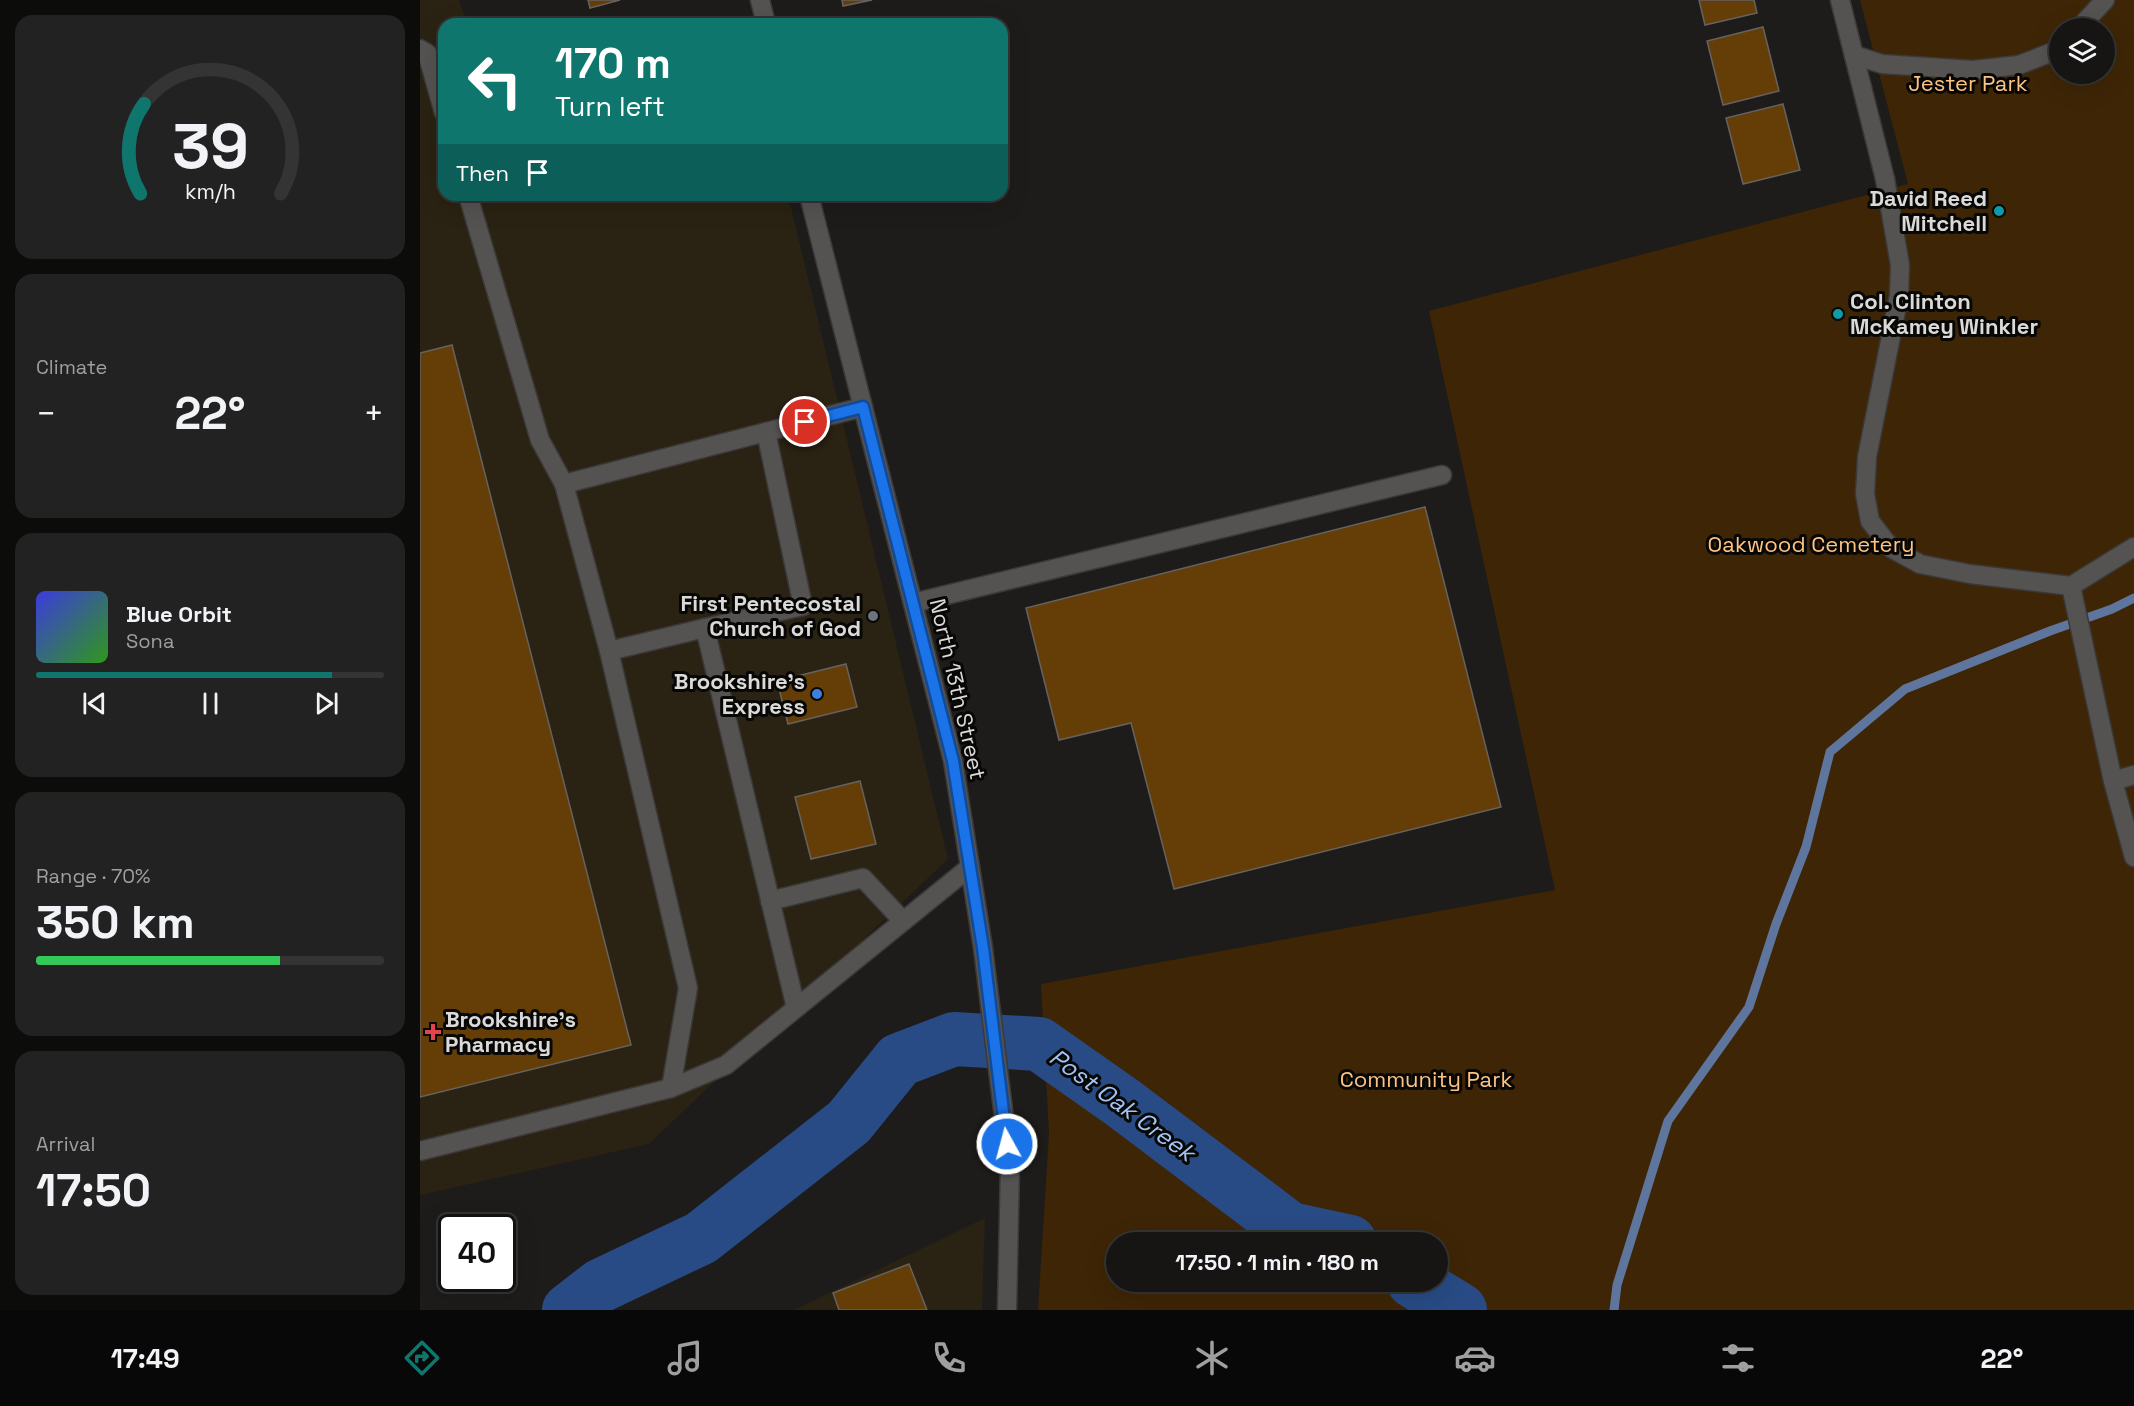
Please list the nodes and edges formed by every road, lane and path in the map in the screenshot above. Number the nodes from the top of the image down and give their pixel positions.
1 (760, 0) edge
2 (1840, 0) edge
3 (2105, 0) edge
4 (764, 18) edge
5 (2088, 18) edge
6 (420, 49) edge
7 (2049, 53) edge
8 (1854, 55) junction
9 (438, 92) edge
10 (470, 201) edge
11 (811, 201) edge
12 (863, 407) junction
13 (766, 432) junction
14 (1442, 475) dead end
15 (564, 484) junction
16 (2134, 547) edge
17 (2071, 586) junction
18 (913, 603) junction
19 (705, 628) junction
20 (609, 651) junction
21 (2134, 775) edge
22 (2113, 781) junction
23 (2134, 857) edge
24 (970, 867) junction
25 (770, 901) junction
26 (903, 921) junction
27 (796, 1008) junction
28 (671, 1088) junction
29 (420, 1151) edge
30 (1007, 1310) edge

1 - 4 street
2 - 8 street
3 - 5 street
6 - 9 street
7 - 8 street
8 - 17 street
10 - 15 street
11 - 12 street, North 13th Street
12 - 13 street
12 - 18 street, North 13th Street
13 - 15 street
13 - 19 street
14 - 18 street
15 - 20 street
16 - 17 street
17 - 22 street
18 - 24 street, North 13th Street
19 - 20 street
19 - 25 street
20 - 28 street
21 - 22 street
22 - 23 street
24 - 26 street
24 - 30 street, North 13th Street
25 - 26 street
25 - 27 street
26 - 27 street
27 - 28 street
28 - 29 street

